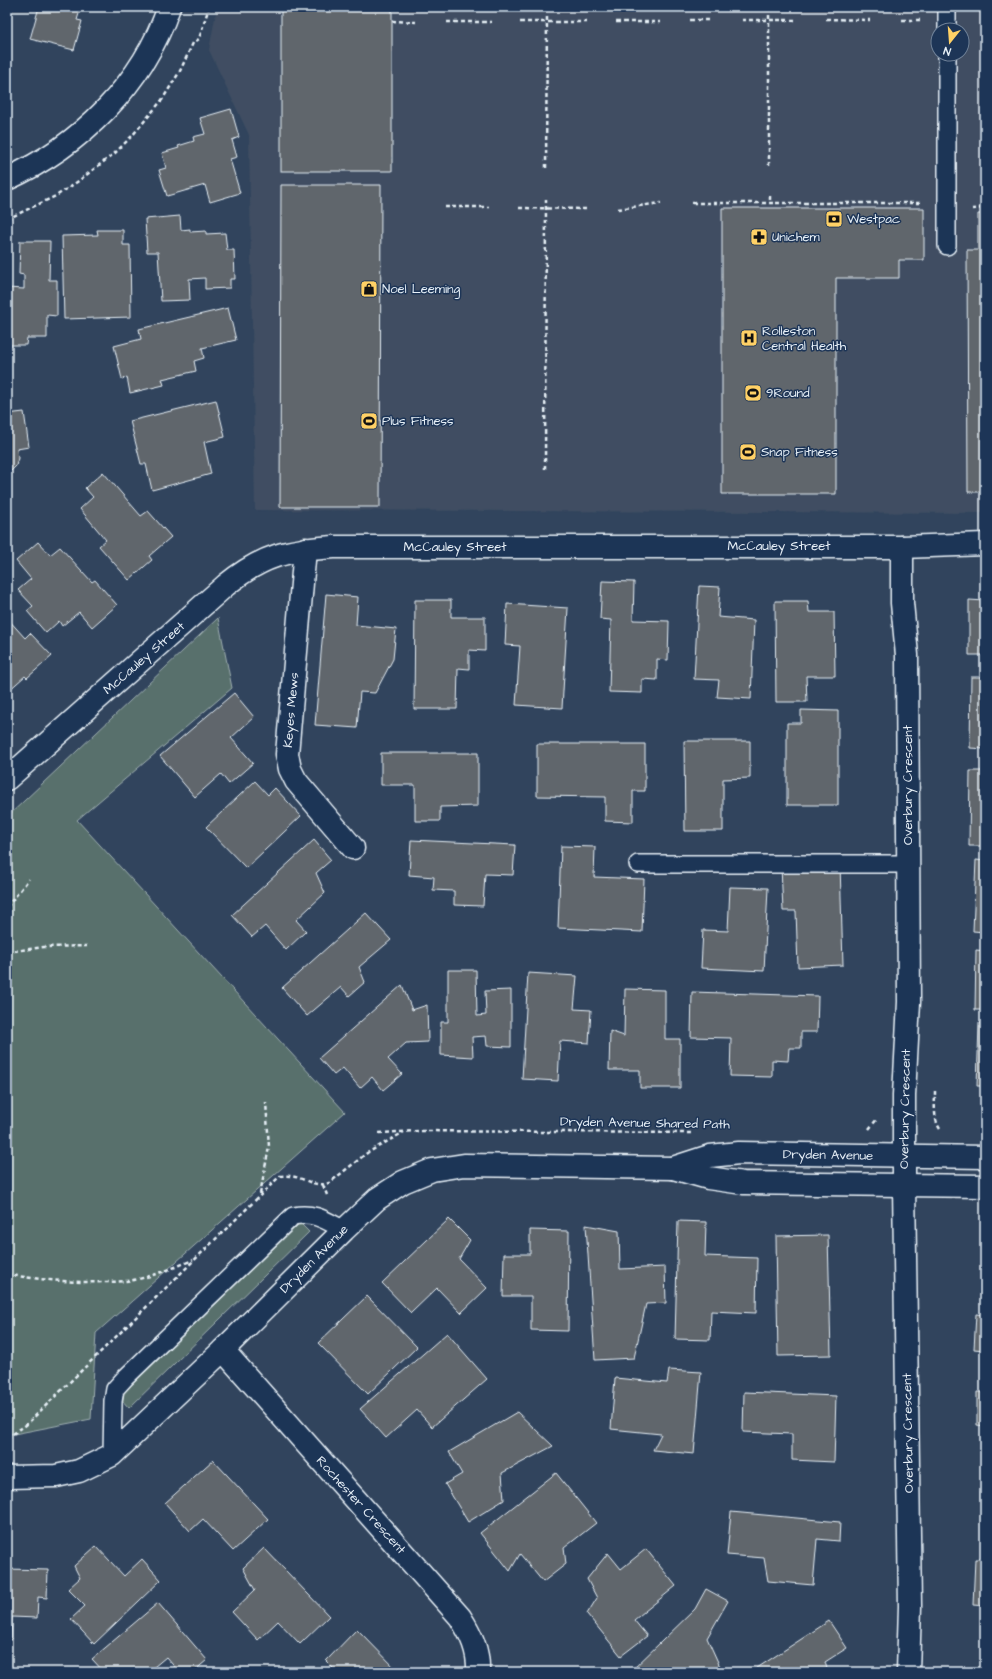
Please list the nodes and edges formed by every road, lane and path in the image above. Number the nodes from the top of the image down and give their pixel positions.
1 (170, 7) edge
2 (947, 7) edge
3 (547, 15) dead end
4 (769, 15) dead end
5 (826, 19) dead end
6 (690, 20) dead end
7 (711, 20) dead end
8 (742, 20) dead end
9 (769, 20) junction
10 (795, 20) dead end
11 (870, 20) dead end
12 (902, 20) dead end
13 (927, 20) dead end
14 (392, 21) dead end
15 (416, 22) dead end
16 (447, 22) dead end
17 (491, 22) dead end
18 (520, 22) dead end
19 (547, 22) junction
20 (587, 22) dead end
21 (616, 22) dead end
22 (660, 22) dead end
23 (947, 22) edge
24 (947, 62) edge
25 (769, 165) dead end
26 (546, 168) dead end
27 (7, 179) edge
28 (770, 196) dead end
29 (546, 199) dead end
30 (661, 203) dead end
31 (692, 203) dead end
32 (770, 203) junction
33 (928, 203) dead end
34 (445, 207) dead end
35 (489, 207) dead end
36 (519, 208) dead end
37 (985, 208) edge
38 (546, 209) junction
39 (587, 209) dead end
40 (618, 209) dead end
41 (972, 214) dead end
42 (947, 246) dead end
43 (545, 469) dead end
44 (985, 544) edge
45 (902, 547) junction
46 (305, 549) junction
47 (7, 778) edge
48 (354, 848) dead end
49 (638, 864) dead end
50 (908, 864) junction
51 (30, 879) dead end
52 (7, 908) edge
53 (87, 946) dead end
54 (7, 952) edge
55 (935, 1091) dead end
56 (266, 1102) dead end
57 (878, 1116) dead end
58 (405, 1131) junction
59 (866, 1131) dead end
60 (941, 1131) dead end
61 (692, 1133) dead end
62 (379, 1134) dead end
63 (904, 1156) junction
64 (985, 1157) edge
65 (673, 1168) junction
66 (904, 1185) junction
67 (985, 1186) edge
68 (260, 1194) junction
69 (344, 1230) junction
70 (194, 1260) junction
71 (7, 1274) edge
72 (223, 1350) junction
73 (7, 1438) edge
74 (112, 1455) junction
75 (7, 1477) edge
76 (478, 1672) edge
77 (908, 1672) edge

1 - 27 street
2 - 23 lane
3 - 19 path
4 - 9 path
5 - 11 path
6 - 7 path
8 - 9 path
9 - 10 path
9 - 25 path
12 - 13 path
14 - 15 path
16 - 17 path
18 - 19 path
19 - 20 path
19 - 26 path
21 - 22 path
24 - 42 lane
28 - 32 path
29 - 38 path
30 - 40 path
31 - 32 path
32 - 33 path
34 - 35 path
36 - 38 path
37 - 41 path
38 - 39 path
38 - 43 path
44 - 45 street, McCauley Street
45 - 46 street, McCauley Street
45 - 50 street, Overbury Crescent
46 - 47 street, McCauley Street
46 - 48 street, Keyes Mews
49 - 50 lane
50 - 63 street, Overbury Crescent
51 - 52 path
53 - 54 path
55 - 60 path
56 - 68 path
57 - 59 path
58 - 61 path, Dryden Avenue Shared Path
58 - 62 path, Dryden Avenue Shared Path
58 - 68 path
63 - 64 street, Dryden Avenue
63 - 65 street, Dryden Avenue
63 - 66 street, Overbury Crescent
65 - 66 street, Dryden Avenue
65 - 69 street, Dryden Avenue
66 - 67 street, Dryden Avenue
66 - 77 street, Overbury Crescent
68 - 70 path
69 - 72 street, Dryden Avenue
69 - 74 lane
70 - 71 path
70 - 73 path
72 - 74 street, Dryden Avenue
72 - 76 street, Rochester Crescent
74 - 75 street, Dryden Avenue

